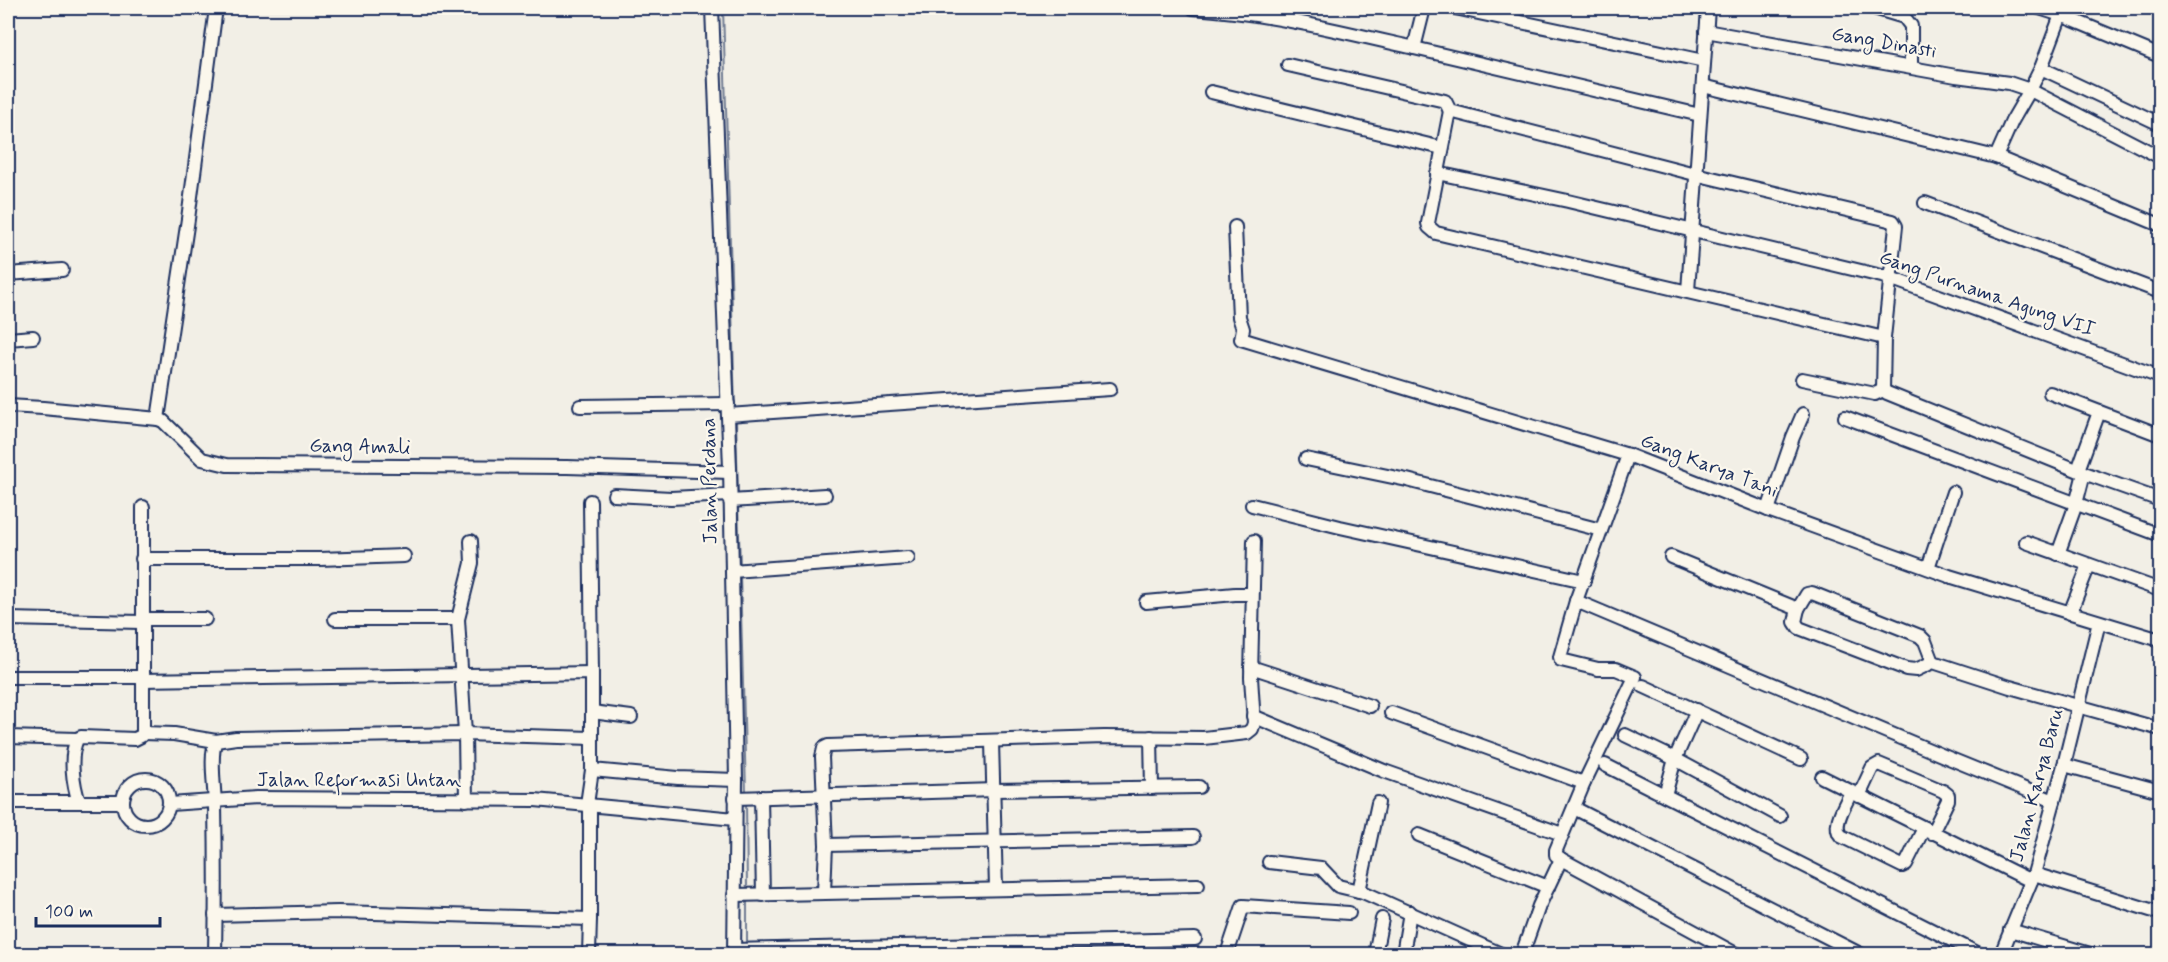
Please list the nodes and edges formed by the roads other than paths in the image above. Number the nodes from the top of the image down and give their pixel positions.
1 (216, 8) edge
2 (712, 8) edge
3 (1193, 8) edge
4 (1424, 8) edge
5 (1455, 8) edge
6 (1707, 8) edge
7 (1874, 8) edge
8 (2039, 8) edge
9 (2061, 14) edge
10 (1706, 31) junction
11 (1414, 48) junction
12 (2160, 56) edge
13 (1704, 61) junction
14 (1288, 65) dead end
15 (1911, 67) junction
16 (2041, 68) junction
17 (1703, 86) junction
18 (2030, 90) junction
19 (1211, 92) dead end
20 (1449, 111) junction
21 (1700, 115) junction
22 (2160, 124) edge
23 (1442, 148) junction
24 (1996, 157) junction
25 (2160, 157) edge
26 (1437, 172) junction
27 (1695, 174) junction
28 (1926, 203) dead end
29 (2160, 225) edge
30 (1235, 227) dead end
31 (1692, 231) junction
32 (62, 270) dead end
33 (8, 274) edge
34 (1890, 278) junction
35 (1688, 291) junction
36 (2160, 292) edge
37 (33, 337) dead end
38 (1884, 338) junction
39 (8, 339) edge
40 (2160, 377) edge
41 (1802, 379) dead end
42 (1110, 389) dead end
43 (1883, 390) junction
44 (2050, 393) dead end
45 (8, 406) edge
46 (580, 406) dead end
47 (732, 412) junction
48 (2099, 412) junction
49 (1803, 414) dead end
50 (1845, 417) dead end
51 (158, 419) junction
52 (2160, 435) edge
53 (1628, 455) junction
54 (1306, 459) dead end
55 (2081, 471) junction
56 (730, 472) junction
57 (1953, 492) dead end
58 (614, 495) dead end
59 (825, 495) dead end
60 (730, 498) junction
61 (2160, 500) edge
62 (590, 501) dead end
63 (2076, 504) junction
64 (1252, 505) dead end
65 (143, 507) dead end
66 (1768, 510) junction
67 (1601, 530) junction
68 (2160, 536) edge
69 (471, 541) dead end
70 (1254, 541) dead end
71 (2026, 542) dead end
72 (2058, 554) junction
73 (404, 556) dead end
74 (1671, 557) dead end
75 (908, 558) dead end
76 (142, 559) junction
77 (2089, 565) junction
78 (1928, 568) junction
79 (737, 571) junction
80 (1584, 581) junction
81 (2160, 590) edge
82 (1252, 594) junction
83 (1576, 601) junction
84 (1146, 602) dead end
85 (1798, 609) junction
86 (2070, 613) junction
87 (335, 618) dead end
88 (8, 619) edge
89 (205, 619) dead end
90 (458, 619) junction
91 (141, 620) junction
92 (2099, 622) junction
93 (2160, 640) edge
94 (1933, 662) junction
95 (1251, 668) junction
96 (592, 673) junction
97 (461, 676) junction
98 (8, 677) edge
99 (142, 679) junction
100 (1643, 686) dead end
101 (2078, 705) junction
102 (1370, 706) dead end
103 (1697, 710) junction
104 (592, 712) junction
105 (1391, 713) dead end
106 (1253, 716) junction
107 (631, 717) dead end
108 (2160, 729) edge
109 (142, 733) junction
110 (465, 734) junction
111 (1624, 735) dead end
112 (8, 737) edge
113 (1151, 737) junction
114 (592, 738) junction
115 (76, 739) junction
116 (216, 741) junction
117 (992, 742) junction
118 (1675, 759) junction
119 (1801, 759) dead end
120 (1605, 765) dead end
121 (2064, 765) junction
122 (592, 770) junction
123 (1822, 777) dead end
124 (736, 780) junction
125 (1584, 783) junction
126 (1200, 787) dead end
127 (1152, 788) junction
128 (995, 790) junction
129 (2160, 791) edge
130 (1855, 794) junction
131 (824, 795) junction
132 (1665, 795) junction
133 (748, 798) junction
134 (215, 800) junction
135 (466, 800) junction
136 (2054, 801) junction
137 (8, 802) edge
138 (79, 802) junction
139 (123, 802) junction
140 (1378, 803) dead end
141 (170, 804) junction
142 (589, 804) junction
143 (1574, 808) junction
144 (1780, 816) dead end
145 (735, 819) junction
146 (1928, 831) junction
147 (1562, 834) junction
148 (1419, 835) dead end
149 (1193, 837) dead end
150 (995, 840) junction
151 (826, 845) junction
152 (1561, 859) junction
153 (1269, 862) dead end
154 (2033, 877) junction
155 (1198, 885) dead end
156 (1548, 887) junction
157 (996, 888) junction
158 (1359, 891) junction
159 (824, 892) junction
160 (738, 895) junction
161 (761, 895) junction
162 (1410, 912) junction
163 (1349, 913) dead end
164 (2160, 913) edge
165 (215, 915) junction
166 (590, 919) junction
167 (1382, 919) dead end
168 (2010, 930) junction
169 (1195, 939) dead end
170 (740, 951) edge
171 (215, 954) edge
172 (589, 954) edge
173 (1227, 954) edge
174 (1375, 954) edge
175 (1403, 954) edge
176 (1501, 954) edge
177 (1522, 954) edge
178 (1736, 954) edge
179 (1860, 954) edge
180 (1979, 954) edge
181 (2001, 954) edge
182 (2090, 954) edge

1 - 51 street
2 - 47 street, Jalan Perdana
3 - 11 street
4 - 11 street
5 - 13 street
6 - 10 street
7 - 15 street
8 - 9 street
9 - 12 street
9 - 16 street
10 - 13 street
10 - 15 street, Gang Dinasti
11 - 21 street
13 - 17 street
14 - 20 street
15 - 18 street, Gang Dinasti
16 - 18 street
16 - 22 street
17 - 21 street
17 - 24 street
18 - 24 street
18 - 25 street, Gang Dinasti
19 - 23 street
20 - 23 street
20 - 27 street
21 - 27 street
23 - 26 street
24 - 29 street
26 - 31 street, Gang Purnama Agung VII
26 - 35 street
27 - 31 street
27 - 34 street
28 - 36 street
30 - 53 street, Gang Karya Tani
31 - 34 street, Gang Purnama Agung VII
31 - 35 street
32 - 33 street
34 - 38 street
34 - 40 street, Gang Purnama Agung VII
35 - 38 street
37 - 39 street
38 - 43 street
41 - 43 street
42 - 47 street
43 - 55 street
44 - 48 street
45 - 51 street
46 - 47 street
47 - 56 street, Jalan Perdana
48 - 52 street
48 - 55 street
49 - 66 street
50 - 63 street
51 - 56 street, Gang Amali
53 - 66 street, Gang Karya Tani
53 - 67 street
54 - 67 street
55 - 61 street
55 - 63 street
56 - 60 street, Jalan Perdana
57 - 78 street
58 - 60 street
59 - 60 street
60 - 79 street, Jalan Perdana
62 - 96 street
63 - 68 street
63 - 72 street
64 - 80 street
65 - 76 street
66 - 78 street, Gang Karya Tani
67 - 80 street
69 - 90 street
70 - 82 street
71 - 72 street
72 - 77 street
73 - 76 street
74 - 85 street
75 - 79 street
76 - 91 street
77 - 81 street
77 - 86 street
78 - 86 street, Gang Karya Tani
79 - 124 street, Jalan Perdana
80 - 83 street
82 - 84 street
82 - 95 street
83 - 125 street
83 - 136 street
85 - 94 street
85 - 94 street
86 - 92 street, Gang Karya Tani
87 - 90 street
88 - 91 street
89 - 91 street
90 - 97 street
91 - 99 street
92 - 93 street, Gang Karya Tani
92 - 101 street, Jalan Karya Baru
94 - 101 street
95 - 102 street
95 - 106 street
96 - 97 street
96 - 104 street
97 - 99 street
97 - 110 street
98 - 99 street
99 - 109 street
100 - 103 street
101 - 108 street
101 - 121 street, Jalan Karya Baru
103 - 118 street
103 - 119 street
104 - 107 street
104 - 114 street
105 - 125 street
106 - 113 street
106 - 147 street
109 - 115 street
109 - 116 street
110 - 114 street
110 - 116 street
110 - 135 street
111 - 118 street
112 - 115 street
113 - 117 street
113 - 127 street
114 - 122 street
115 - 138 street
116 - 134 street
117 - 128 street
117 - 131 street
118 - 132 street
118 - 144 street
120 - 132 street
121 - 129 street
121 - 136 street, Jalan Karya Baru
122 - 124 street
122 - 142 street
123 - 130 street
124 - 133 street, Jalan Perdana
125 - 143 street
126 - 127 street
127 - 128 street
128 - 131 street
128 - 150 street
130 - 146 street
130 - 146 street
130 - 146 street
131 - 133 street
131 - 151 street
132 - 180 street
133 - 145 street, Jalan Perdana
133 - 161 street
134 - 135 street, Jalan Reformasi Untan
134 - 141 street, Jalan Reformasi Untan
134 - 165 street
135 - 142 street, Jalan Reformasi Untan
136 - 154 street, Jalan Karya Baru
137 - 138 street
138 - 139 street
139 - 141 street
139 - 141 street
140 - 158 street
142 - 145 street, Jalan Reformasi Untan
142 - 166 street
143 - 147 street
143 - 179 street
145 - 160 street, Jalan Perdana
146 - 154 street
147 - 152 street
148 - 156 street
149 - 150 street
150 - 151 street
150 - 157 street
151 - 159 street
152 - 156 street
152 - 178 street
153 - 158 street
154 - 164 street
154 - 168 street, Jalan Karya Baru
155 - 157 street
156 - 177 street
157 - 159 street
158 - 162 street
159 - 161 street
160 - 161 street
160 - 170 street, Jalan Perdana
162 - 175 street
162 - 176 street
163 - 173 street
165 - 166 street
165 - 171 street
166 - 172 street
167 - 174 street
168 - 181 street, Jalan Karya Baru
168 - 182 street
169 - 170 street

